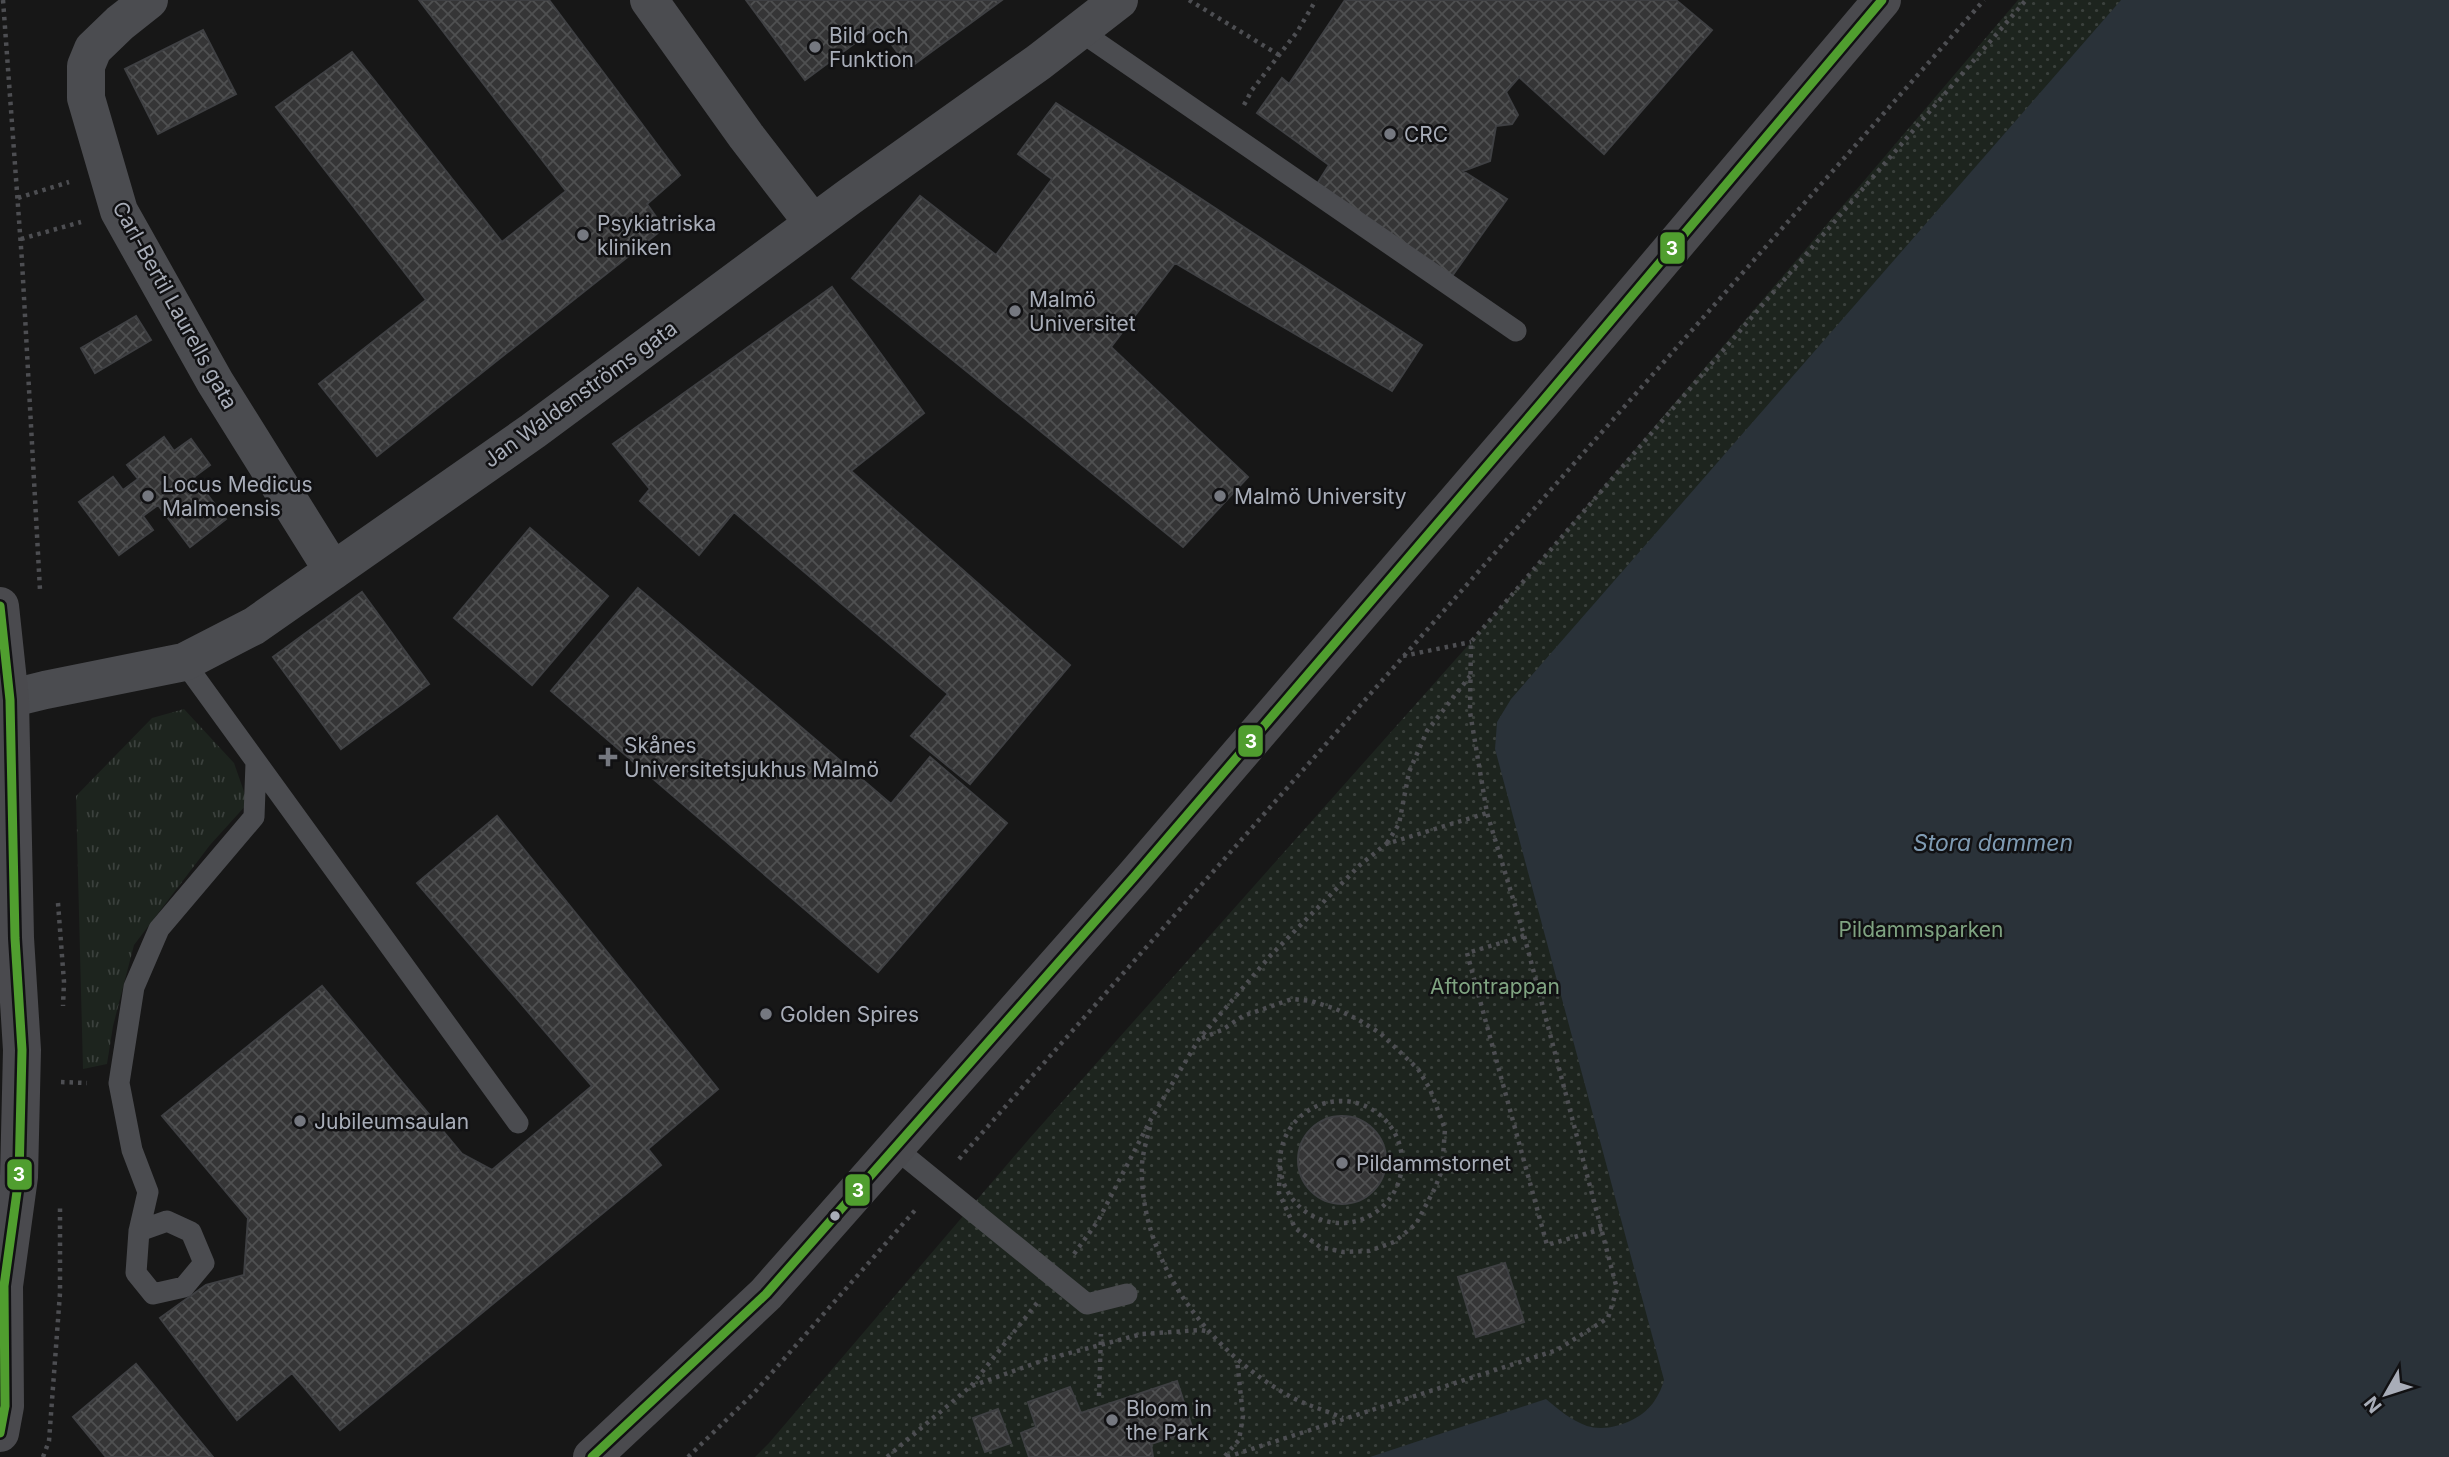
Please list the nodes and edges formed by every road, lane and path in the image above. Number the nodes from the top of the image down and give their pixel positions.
1 (149, 0) edge
2 (649, 0) edge
3 (1119, 0) edge
4 (1189, 0) edge
5 (1316, 0) edge
6 (1882, 0) edge
7 (1984, 0) edge
8 (2026, 0) edge
9 (1080, 31) junction
10 (1279, 55) junction
11 (1230, 134) junction
12 (106, 170) junction
13 (18, 198) dead end
14 (119, 211) junction
15 (813, 223) junction
16 (21, 239) dead end
17 (1516, 331) dead end
18 (333, 570) junction
19 (0, 606) edge
20 (1471, 642) junction
21 (1403, 656) junction
22 (184, 662) junction
23 (1470, 676) junction
24 (5, 701) edge
25 (256, 763) junction
26 (1487, 813) junction
27 (1386, 844) junction
28 (1524, 935) junction
29 (1199, 1039) junction
30 (11, 1051) edge
31 (1151, 1119) junction
32 (518, 1123) dead end
33 (895, 1148) junction
34 (1280, 1159) junction
35 (938, 1183) junction
36 (60, 1201) dead end
37 (1098, 1222) dead end
38 (1602, 1229) junction
39 (139, 1231) dead end
40 (1044, 1293) dead end
41 (1126, 1294) dead end
42 (1101, 1330) dead end
43 (1210, 1332) junction
44 (1101, 1346) junction
45 (1237, 1360) junction
46 (971, 1386) junction
47 (1099, 1396) dead end
48 (1344, 1418) junction
49 (0, 1433) edge
50 (43, 1457) edge
51 (592, 1457) edge
52 (688, 1457) edge
53 (887, 1457) edge
54 (1225, 1457) edge

1 - 12 street, Carl-Bertil Laurells gata
2 - 15 street
3 - 9 street, Jan Waldenströms gata
4 - 10 path
5 - 10 path
6 - 33 main road
7 - 21 path
8 - 20 path
9 - 11 lane
9 - 15 street, Jan Waldenströms gata
10 - 11 path
11 - 17 lane
12 - 13 path
12 - 14 street, Carl-Bertil Laurells gata
14 - 16 path
14 - 18 street, Carl-Bertil Laurells gata
15 - 18 street, Jan Waldenströms gata
18 - 22 street, Jan Waldenströms gata
19 - 24 main road
20 - 21 path
20 - 23 path
21 - 35 path
22 - 24 street, Jan Waldenströms gata
22 - 25 lane
23 - 26 path
23 - 27 path
24 - 30 main road
25 - 32 lane
25 - 39 lane
26 - 27 path
26 - 28 path
27 - 29 path
28 - 38 path
28 - 38 path
29 - 31 path
29 - 34 path
30 - 49 main road
31 - 37 path
31 - 43 path
33 - 35 lane
33 - 51 main road
34 - 34 path
35 - 41 lane
35 - 52 path
36 - 50 path
38 - 48 path
40 - 46 path
42 - 44 path
43 - 44 path
43 - 45 path
44 - 46 path
44 - 47 path
45 - 48 path
45 - 54 path
46 - 53 path
48 - 54 path

